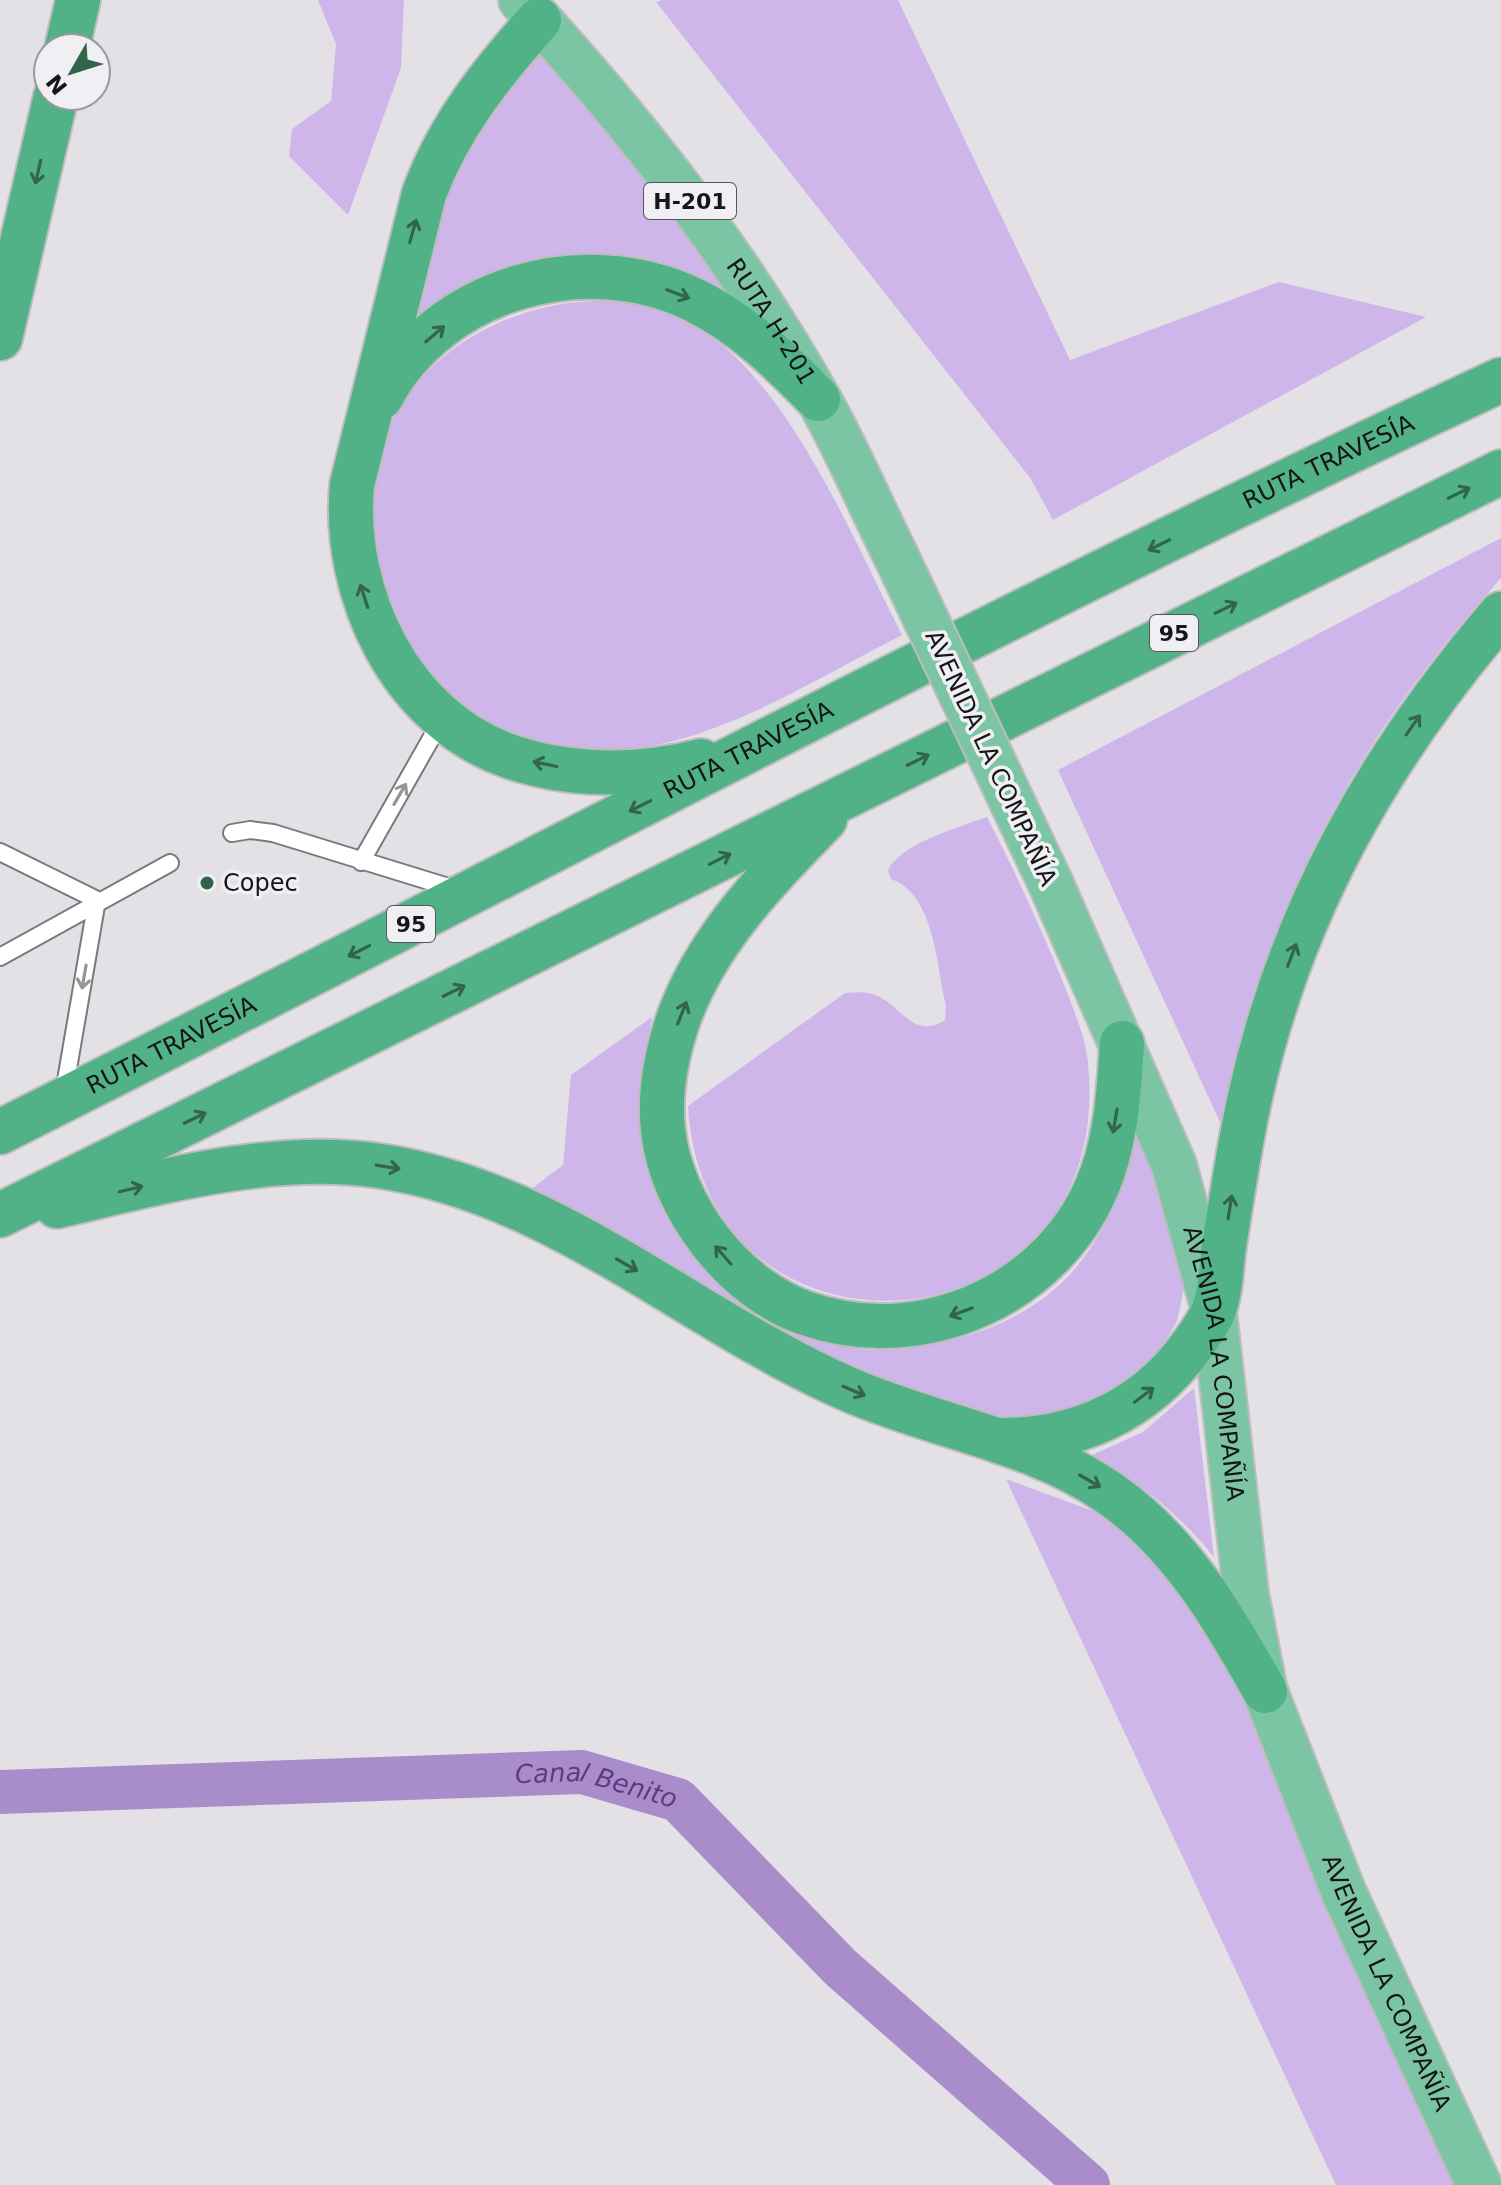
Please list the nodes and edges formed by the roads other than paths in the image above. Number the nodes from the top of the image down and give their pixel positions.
1 (78, 0) edge
2 (530, 10) edge
3 (71, 32) edge
4 (52, 112) edge
5 (0, 338) edge
6 (1501, 380) edge
7 (818, 399) junction
8 (370, 416) junction
9 (1501, 472) edge
10 (896, 556) joint
11 (1501, 614) edge
12 (444, 716) junction
13 (759, 744) junction
14 (848, 795) junction
15 (232, 833) dead end
16 (0, 852) edge
17 (361, 862) junction
18 (170, 863) dead end
19 (471, 894) junction
20 (97, 900) junction
21 (0, 957) edge
22 (1122, 1043) junction
23 (63, 1101) junction
24 (0, 1132) edge
25 (0, 1217) edge
26 (1214, 1311) junction
27 (993, 1440) junction
28 (1265, 1691) junction
29 (1479, 2185) edge

1 - 3 highway
2 - 7 main road, RUTA H-201 / H-201
8 -> 2 highway
4 -> 5 highway
6 -> 13 highway, RUTA TRAVESÍA / 95
8 -> 7 highway
7 - 10 main road, RUTA H-201 / H-201
12 -> 8 highway
14 -> 9 highway, 95
10 - 22 main road, AVENIDA LA COMPAÑÍA, bridge
26 -> 11 highway
13 -> 12 highway
17 -> 12 lane
13 -> 19 highway, RUTA TRAVESÍA / 95
22 -> 14 highway
25 -> 14 highway, 95
15 - 17 lane
16 - 20 lane
17 - 19 lane
18 - 20 lane
19 -> 23 highway, RUTA TRAVESÍA / 95
20 - 21 lane
20 -> 23 lane
22 - 26 main road, AVENIDA LA COMPAÑÍA
23 - 24 highway, RUTA TRAVESÍA / 95
25 -> 27 highway
27 -> 26 highway
26 - 28 main road, AVENIDA LA COMPAÑÍA
27 -> 28 highway
28 - 29 main road, AVENIDA LA COMPAÑÍA

